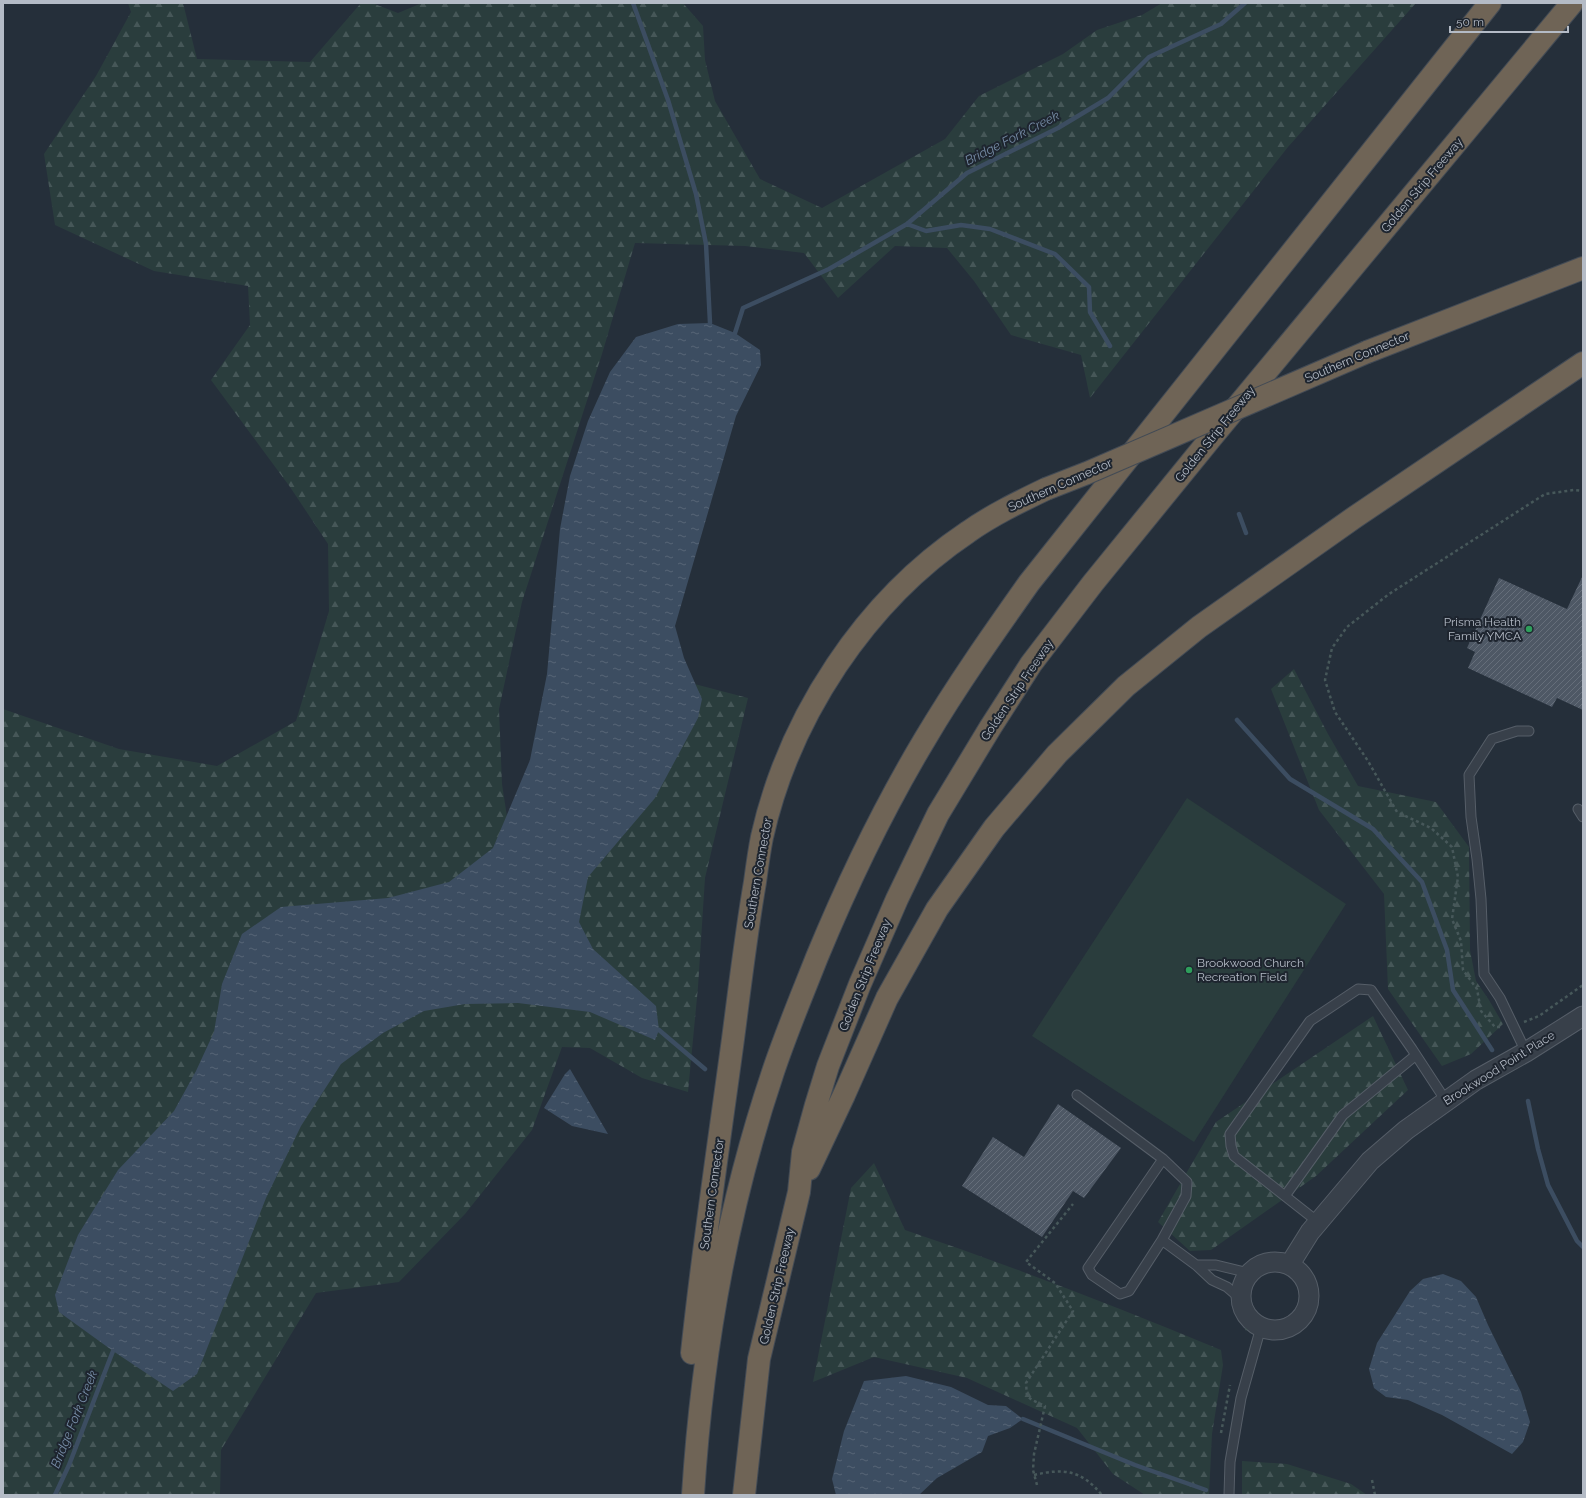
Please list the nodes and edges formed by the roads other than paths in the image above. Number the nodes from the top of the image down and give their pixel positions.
1 (1490, 3) edge
2 (1572, 3) edge
3 (1583, 268) edge
4 (1583, 363) edge
5 (1529, 731) dead end
6 (1578, 809) dead end
7 (1583, 817) edge
8 (1583, 1016) edge
9 (1526, 1052) junction
10 (1416, 1055) junction
11 (1077, 1095) dead end
12 (1446, 1101) junction
13 (1163, 1159) junction
14 (799, 1192) junction
15 (1284, 1196) junction
16 (1318, 1222) junction
17 (1162, 1240) junction
18 (1290, 1264) junction
19 (1196, 1265) junction
20 (1249, 1273) junction
21 (1239, 1304) junction
22 (1254, 1329) junction
23 (686, 1495) edge
24 (693, 1495) edge
25 (744, 1495) edge
26 (1229, 1495) edge

1 - 24 highway
2 - 14 highway, Golden Strip Freeway
3 - 23 highway, Southern Connector, bridge
4 - 14 highway
5 - 9 lane
6 - 7 lane
8 - 9 street, Brookwood Point Place
9 - 12 street, Brookwood Point Place
10 - 12 lane
10 - 15 lane
10 - 15 lane
11 - 13 lane
12 - 16 street, Brookwood Point Place
13 - 17 lane
13 - 17 lane
14 - 25 highway, Golden Strip Freeway
15 - 16 lane
16 - 18 street, Brookwood Point Place
17 - 19 lane
18 - 20 street
18 - 22 street
19 - 20 lane
19 - 21 lane
20 - 21 street
21 - 22 street
22 - 26 lane

